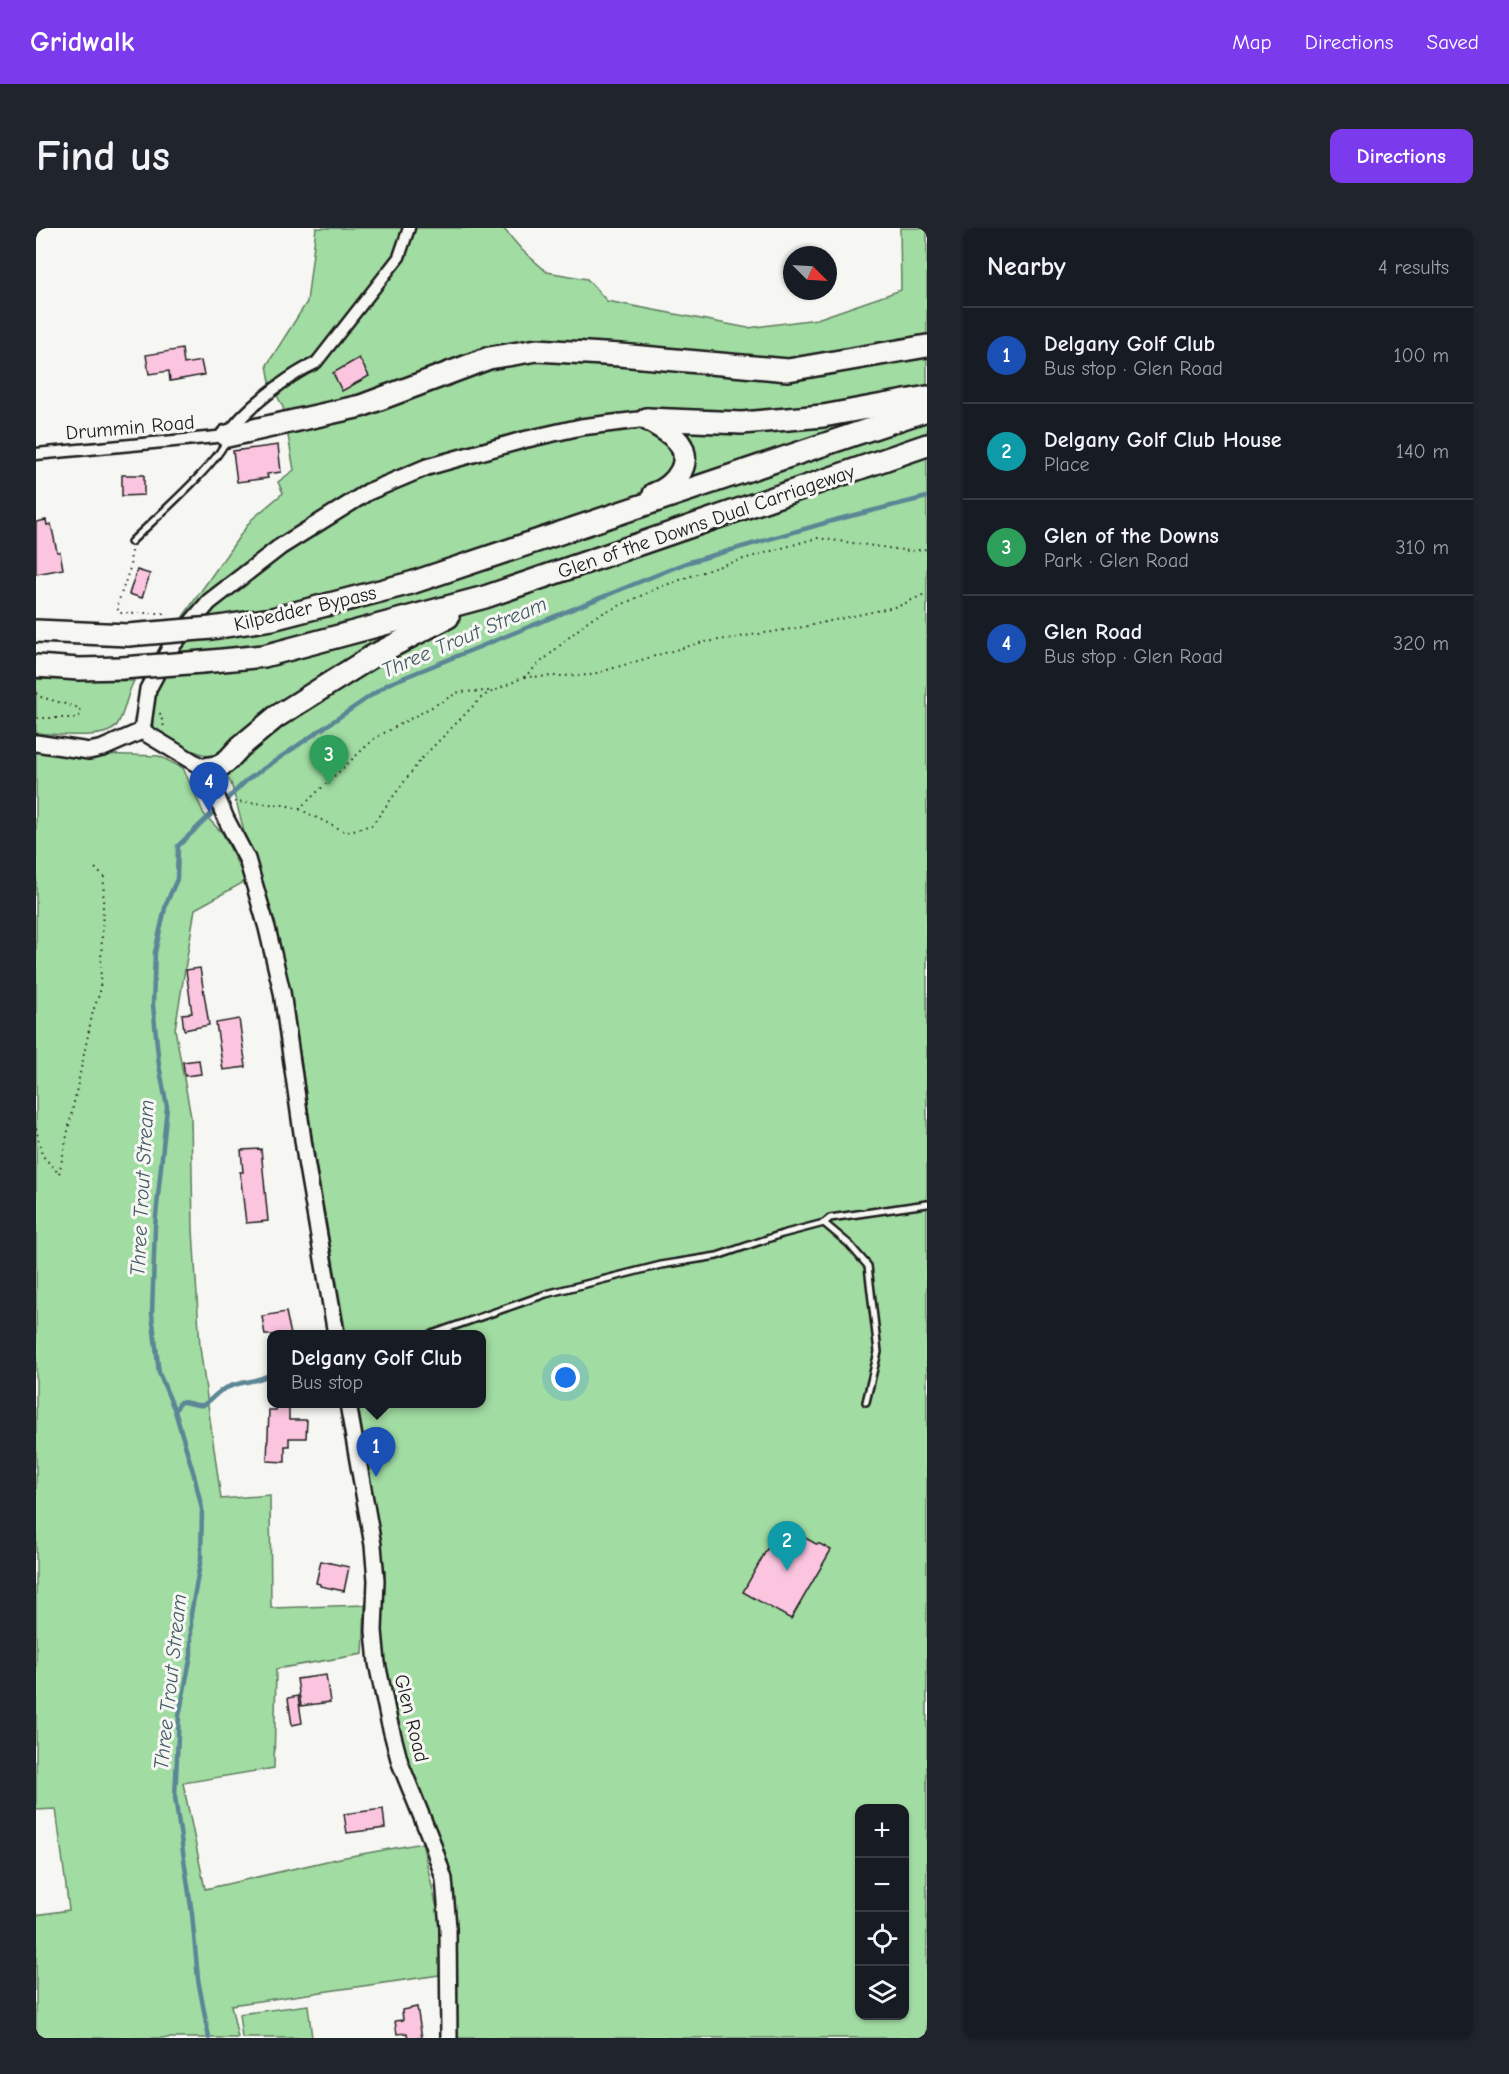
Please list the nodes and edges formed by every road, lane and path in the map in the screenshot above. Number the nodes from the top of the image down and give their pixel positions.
1 (409, 228) edge
2 (927, 346) edge
3 (927, 397) edge
4 (927, 410) edge
5 (647, 419) junction
6 (227, 436) junction
7 (927, 445) edge
8 (36, 454) edge
9 (131, 542) joint
10 (532, 543) junction
11 (927, 549) edge
12 (927, 593) edge
13 (485, 597) junction
14 (158, 613) dead end
15 (36, 631) edge
16 (36, 666) edge
17 (524, 677) junction
18 (493, 691) junction
19 (36, 693) edge
20 (146, 703) junction
21 (36, 718) edge
22 (165, 730) dead end
23 (142, 731) junction
24 (36, 743) edge
25 (205, 769) junction
26 (231, 802) dead end
27 (299, 809) junction
28 (95, 868) dead end
29 (36, 1128) edge
30 (927, 1204) edge
31 (824, 1223) junction
32 (335, 1330) edge
33 (446, 1330) edge
34 (866, 1402) dead end
35 (349, 1408) edge
36 (449, 2038) edge

1 - 6 street
2 - 6 highway
3 - 5 highway
4 - 10 highway, Glen of the Downs Dual Carriageway
5 - 10 highway
5 - 20 main road
6 - 8 street, Drummin Road
6 - 9 lane
7 - 13 highway, Glen of the Downs Dual Carriageway
9 - 14 path
10 - 15 highway, Kilpedder Bypass, bridge
11 - 17 path
12 - 17 path
13 - 16 highway, Kilpedder Bypass, bridge
13 - 25 highway
17 - 18 path
18 - 27 path
18 - 27 path
19 - 21 path
20 - 22 path
20 - 23 main road
23 - 24 main road
23 - 25 main road
25 - 32 main road
26 - 27 path
28 - 29 path
30 - 31 lane
31 - 33 lane
31 - 34 lane
35 - 36 main road, Glen Road

